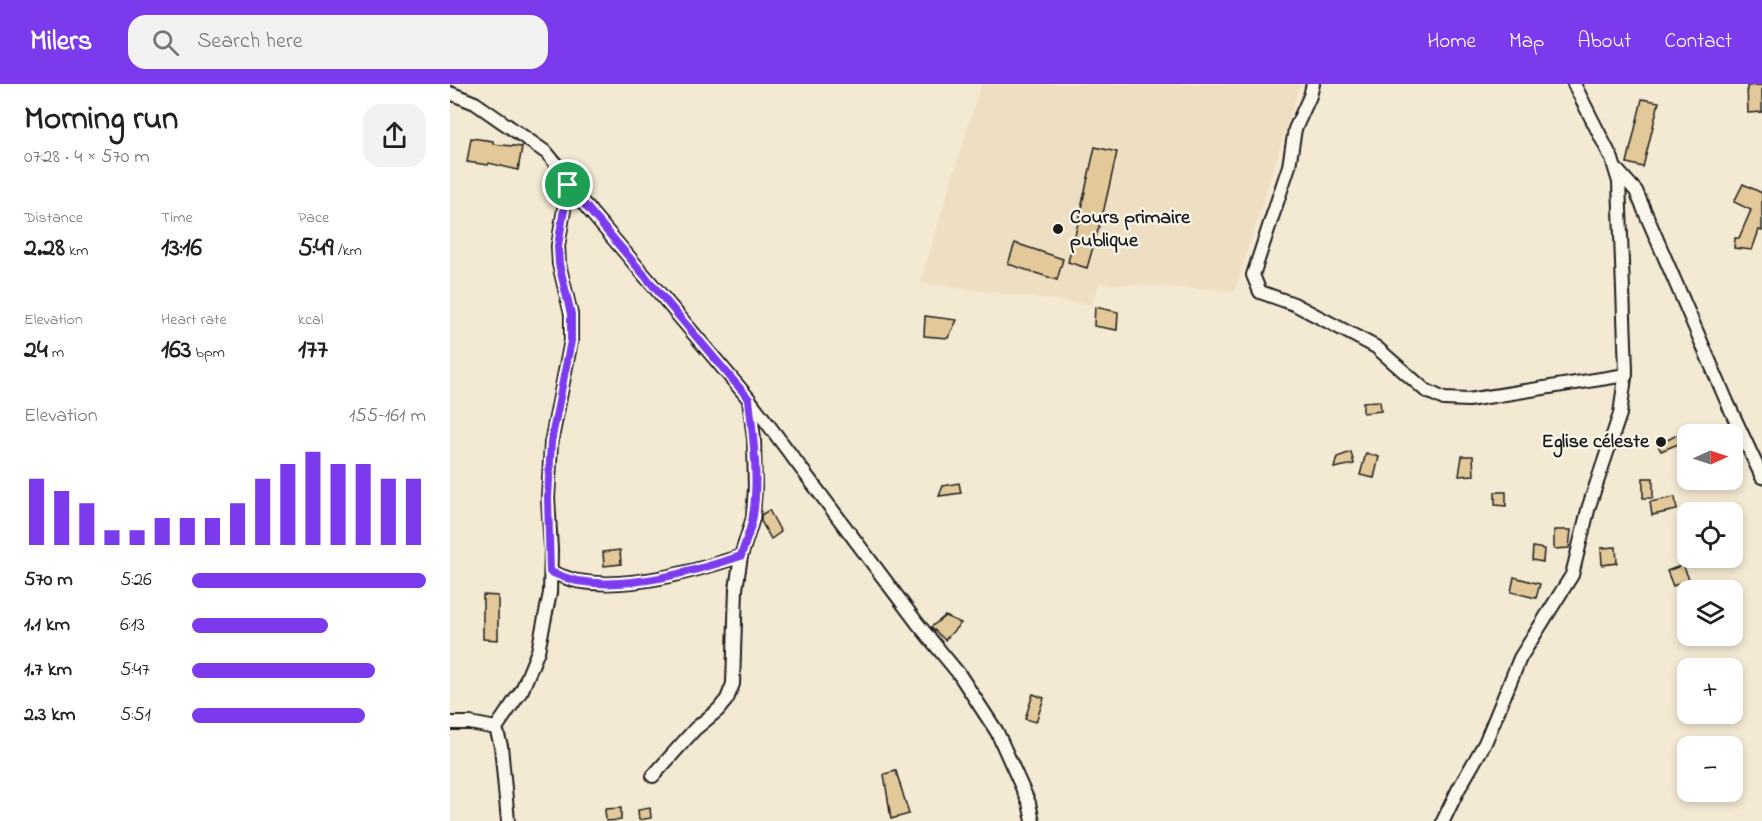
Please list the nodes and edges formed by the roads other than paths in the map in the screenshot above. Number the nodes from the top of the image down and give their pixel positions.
1 (1313, 84) edge
2 (1574, 84) edge
3 (450, 93) edge
4 (1617, 170) junction
5 (568, 185) junction
6 (1626, 375) junction
7 (749, 399) junction
8 (1762, 477) edge
9 (741, 556) junction
10 (550, 572) junction
11 (450, 723) edge
12 (496, 728) junction
13 (653, 776) dead end
14 (508, 821) edge
15 (1033, 821) edge
16 (1443, 821) edge

1 - 6 street
2 - 4 street
3 - 5 street
4 - 6 street
4 - 8 street
5 - 7 street
5 - 10 street
6 - 16 street
7 - 9 street
7 - 15 street
9 - 10 street
9 - 13 street
10 - 12 street
11 - 12 street
12 - 14 street

